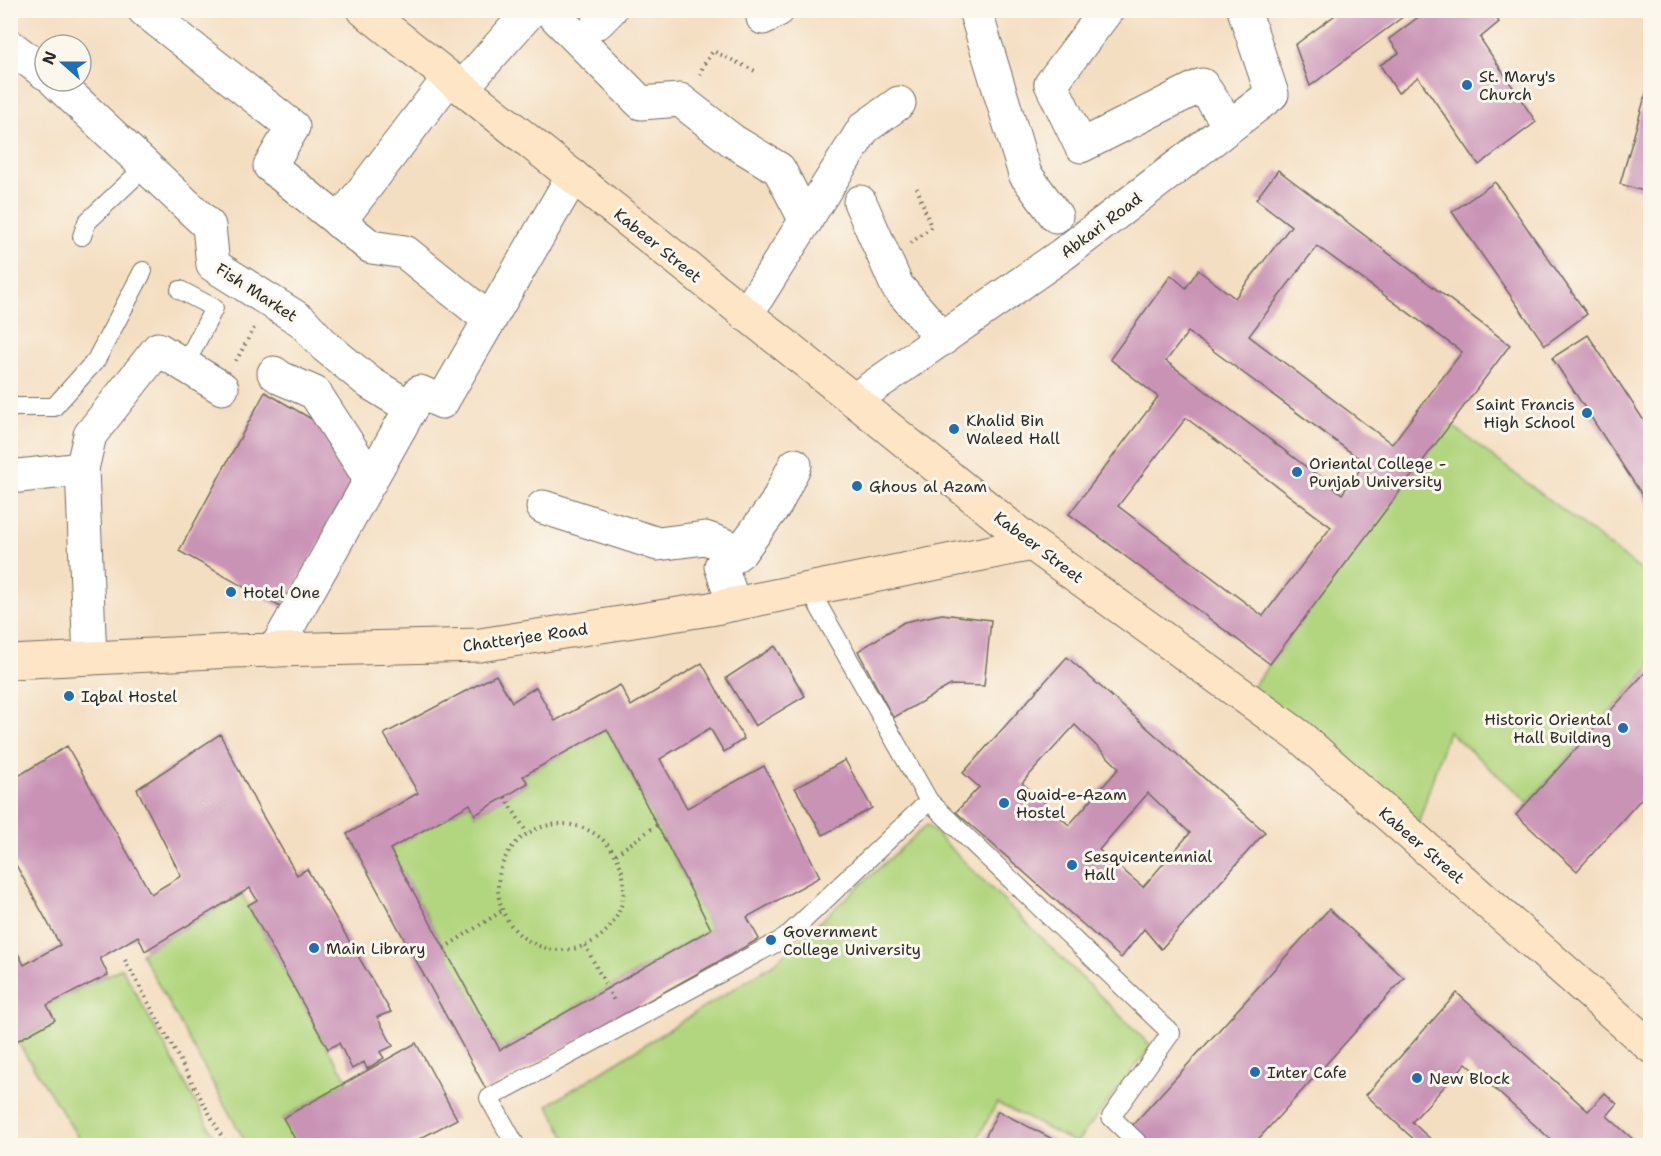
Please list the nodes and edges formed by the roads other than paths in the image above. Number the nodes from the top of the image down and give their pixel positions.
1 (144, 10) edge
2 (364, 10) edge
3 (531, 10) edge
4 (549, 10) edge
5 (975, 10) edge
6 (1107, 10) edge
7 (1244, 10) edge
8 (10, 46) edge
9 (33, 64) edge
10 (456, 83) junction
11 (67, 93) edge
12 (899, 103) dead end
13 (1230, 126) junction
14 (146, 166) junction
15 (573, 177) junction
16 (860, 202) dead end
17 (1056, 216) dead end
18 (806, 221) junction
19 (339, 222) junction
20 (82, 236) dead end
21 (143, 271) dead end
22 (180, 290) dead end
23 (746, 315) junction
24 (490, 320) junction
25 (943, 339) junction
26 (185, 365) junction
27 (274, 373) dead end
28 (222, 388) road end
29 (854, 400) junction
30 (10, 407) edge
31 (411, 408) junction
32 (795, 465) dead end
33 (82, 469) junction
34 (10, 477) edge
35 (371, 480) junction
36 (543, 507) dead end
37 (1032, 544) junction
38 (741, 551) junction
39 (809, 589) junction
40 (734, 604) junction
41 (275, 650) junction
42 (90, 658) junction
43 (10, 662) edge
44 (929, 801) junction
45 (1650, 1046) edge
46 (516, 1146) edge
47 (1141, 1146) edge

1 - 19 street
2 - 10 street, Kabeer Street
3 - 10 street
4 - 18 street
5 - 17 street
6 - 13 street
7 - 13 street, Abkari Road
8 - 9 street
10 - 15 street, Kabeer Street
10 - 19 street
11 - 14 street, Fish Market
12 - 18 street
13 - 25 street, Abkari Road
14 - 20 lane
14 - 31 street, Fish Market
15 - 23 street, Kabeer Street
15 - 24 street
16 - 25 street
18 - 23 street
19 - 24 street
21 - 30 lane
22 - 26 lane
23 - 29 street, Kabeer Street
24 - 31 street
25 - 29 street, Abkari Road
26 - 28 street
26 - 33 street
27 - 35 street
29 - 37 street, Kabeer Street
31 - 35 street
32 - 38 street
33 - 34 street
33 - 42 street
35 - 41 street
36 - 38 street
37 - 39 street, Chatterjee Road
37 - 45 street, Kabeer Street
38 - 40 street
39 - 40 street, Chatterjee Road
39 - 44 lane
40 - 41 street, Chatterjee Road
41 - 42 street, Chatterjee Road
42 - 43 street, Chatterjee Road
44 - 46 lane
44 - 47 lane

